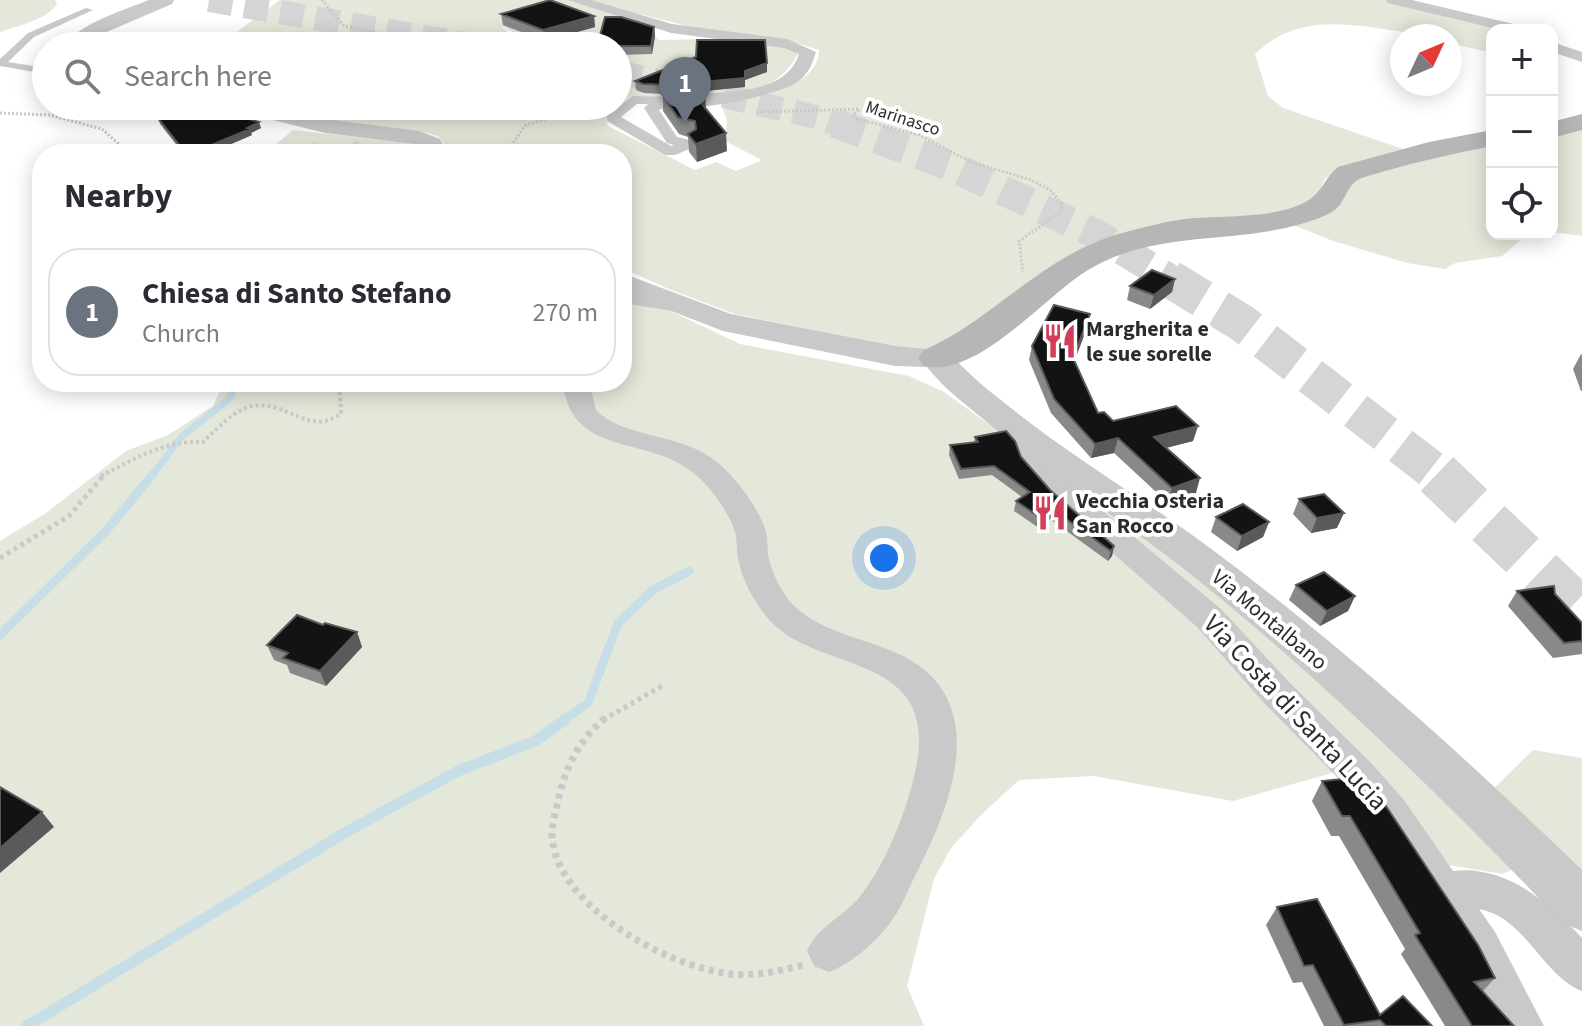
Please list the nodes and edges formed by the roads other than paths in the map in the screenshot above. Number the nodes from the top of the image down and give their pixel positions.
1 (165, 0) edge
2 (575, 0) edge
3 (1393, 0) edge
4 (89, 10) dead end
5 (1495, 24) edge
6 (38, 32) edge
7 (90, 32) edge
8 (32, 35) edge
9 (1558, 49) edge
10 (1582, 57) edge
11 (32, 70) edge
12 (632, 101) edge
13 (673, 101) junction
14 (301, 120) edge
15 (615, 120) edge
16 (1582, 122) edge
17 (1558, 128) edge
18 (1486, 139) edge
19 (432, 144) edge
20 (632, 286) edge
21 (632, 298) edge
22 (673, 304) junction
23 (937, 358) junction
24 (576, 392) edge
25 (1026, 438) junction
26 (1443, 891) junction
27 (1582, 906) edge
28 (829, 951) road end
29 (1582, 970) edge
30 (1521, 1026) edge

1 - 7 street
2 - 13 street
3 - 5 street
4 - 6 lane
8 - 11 lane
9 - 10 street
12 - 13 street
13 - 15 street
14 - 19 street
16 - 17 main road
18 - 23 main road
20 - 22 street
21 - 22 street
22 - 23 street
23 - 25 street, Via Montalbano
24 - 28 street
25 - 26 street, Via Costa di Santa Lucia
25 - 27 street, Via Montalbano
26 - 29 street
26 - 30 street, Via Costa di Santa Lucia

